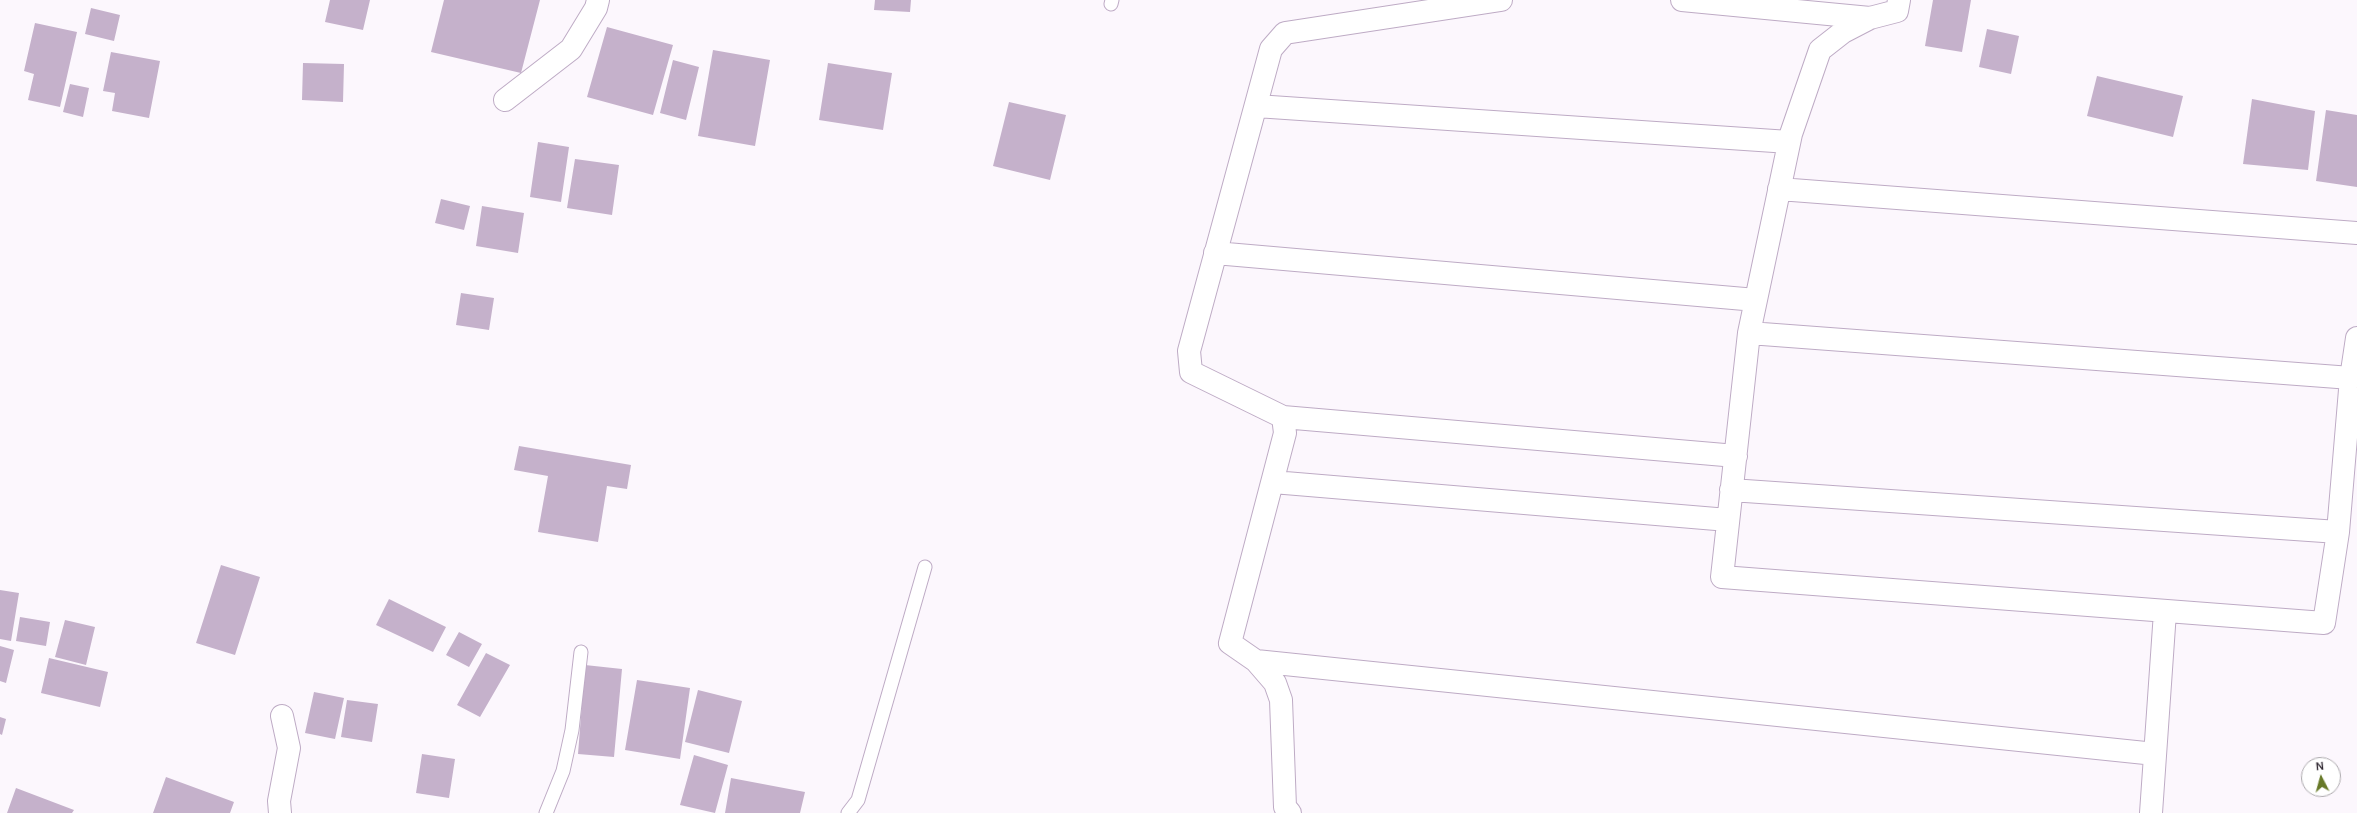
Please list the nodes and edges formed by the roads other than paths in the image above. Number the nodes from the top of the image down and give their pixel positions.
1 (598, 0) edge
2 (1501, 0) edge
3 (1682, 0) edge
4 (1899, 0) edge
5 (1870, 18) junction
6 (506, 100) dead end
7 (1256, 106) junction
8 (1789, 142) junction
9 (1779, 189) junction
10 (2357, 233) edge
11 (1215, 253) junction
12 (1756, 300) junction
13 (1749, 333) junction
14 (2357, 338) edge
15 (2351, 378) junction
16 (1283, 417) junction
17 (1736, 456) junction
18 (1273, 482) junction
19 (1731, 490) junction
20 (1728, 520) junction
21 (2338, 532) junction
22 (925, 567) dead end
23 (2164, 612) junction
24 (581, 652) dead end
25 (1256, 662) junction
26 (282, 716) dead end
27 (2155, 754) junction
28 (280, 813) edge
29 (546, 813) edge
30 (848, 813) edge
31 (1290, 813) edge
32 (2151, 813) edge

1 - 6 street
2 - 7 street
3 - 5 street
4 - 5 street
5 - 8 street
7 - 8 street
7 - 11 street
8 - 9 street
9 - 10 street
9 - 12 street
11 - 12 street
11 - 16 street
12 - 13 street
13 - 15 street
13 - 17 street
14 - 15 street
15 - 21 street
16 - 17 street
16 - 18 street
17 - 19 street
18 - 20 street
18 - 25 street
19 - 20 street
19 - 21 street
20 - 23 street
21 - 23 street
22 - 30 lane
23 - 27 street
24 - 29 lane
25 - 27 street
25 - 31 street
26 - 28 street
27 - 32 street

